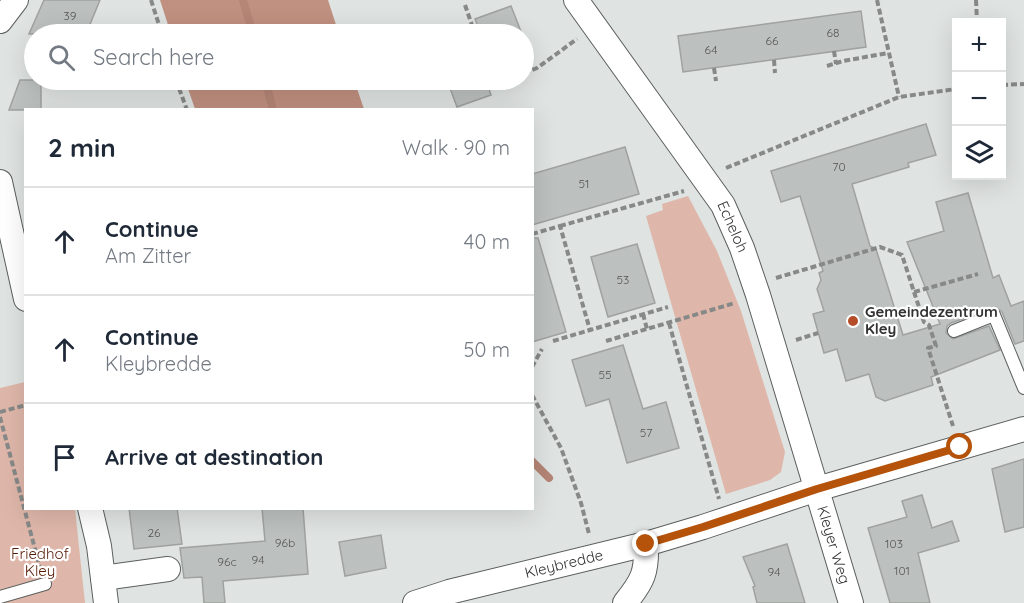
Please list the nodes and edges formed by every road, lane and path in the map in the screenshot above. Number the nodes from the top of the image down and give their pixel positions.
1 (16, 0) edge
2 (151, 0) edge
3 (576, 0) edge
4 (877, 0) edge
5 (976, 0) edge
6 (465, 5) dead end
7 (977, 18) edge
8 (0, 21) edge
9 (159, 24) edge
10 (472, 24) edge
11 (594, 26) junction
12 (834, 51) dead end
13 (888, 53) junction
14 (774, 60) dead end
15 (836, 64) junction
16 (827, 66) dead end
17 (714, 68) dead end
18 (534, 69) edge
19 (775, 74) dead end
20 (716, 81) dead end
21 (1024, 84) edge
22 (1006, 85) edge
23 (180, 90) edge
24 (952, 90) edge
25 (899, 97) junction
26 (186, 108) edge
27 (703, 177) junction
28 (0, 182) edge
29 (681, 192) dead end
30 (560, 226) junction
31 (534, 233) edge
32 (978, 274) dead end
33 (24, 290) edge
34 (757, 290) junction
35 (914, 292) junction
36 (668, 307) dead end
37 (643, 314) junction
38 (669, 323) junction
39 (647, 329) junction
40 (590, 330) junction
41 (954, 331) dead end
42 (553, 341) dead end
43 (606, 341) dead end
44 (542, 349) dead end
45 (534, 363) edge
46 (1024, 388) edge
47 (534, 399) edge
48 (24, 406) edge
49 (0, 412) edge
50 (0, 417) edge
51 (1024, 429) edge
52 (960, 447) junction
53 (817, 489) junction
54 (24, 506) edge
55 (25, 510) edge
56 (90, 510) edge
57 (725, 519) junction
58 (646, 544) junction
59 (592, 558) junction
60 (168, 569) dead end
61 (103, 578) junction
62 (45, 584) joint
63 (0, 597) edge
64 (106, 603) edge
65 (415, 603) edge
66 (625, 603) edge
67 (851, 603) edge

1 - 8 street
2 - 9 path
3 - 11 street, Echeloh
4 - 13 path
5 - 7 path
6 - 10 path
11 - 18 path
11 - 27 street, Echeloh
12 - 15 path
13 - 15 path
13 - 25 path
14 - 19 path
15 - 16 path
17 - 20 path
21 - 22 path
23 - 26 path
24 - 25 path
25 - 27 path
27 - 34 street, Echeloh
28 - 33 street
29 - 30 path
30 - 31 path
30 - 40 path
32 - 35 path
34 - 35 path
34 - 38 path
34 - 53 street, Echeloh
35 - 52 path
36 - 37 path
37 - 39 path
37 - 40 path
38 - 39 path
38 - 57 path
39 - 43 path
40 - 42 path
41 - 46 lane
44 - 45 path
47 - 59 path
48 - 49 path
50 - 54 path
51 - 52 street, Kleybredde
52 - 53 street, Kleybredde
53 - 57 street, Kleybredde
53 - 67 street, Kleyer Weg
55 - 62 path
56 - 61 street
57 - 58 street, Kleybredde
58 - 59 street, Kleybredde
58 - 66 street
59 - 65 street, Kleybredde
60 - 61 street
61 - 64 street
62 - 63 lane

